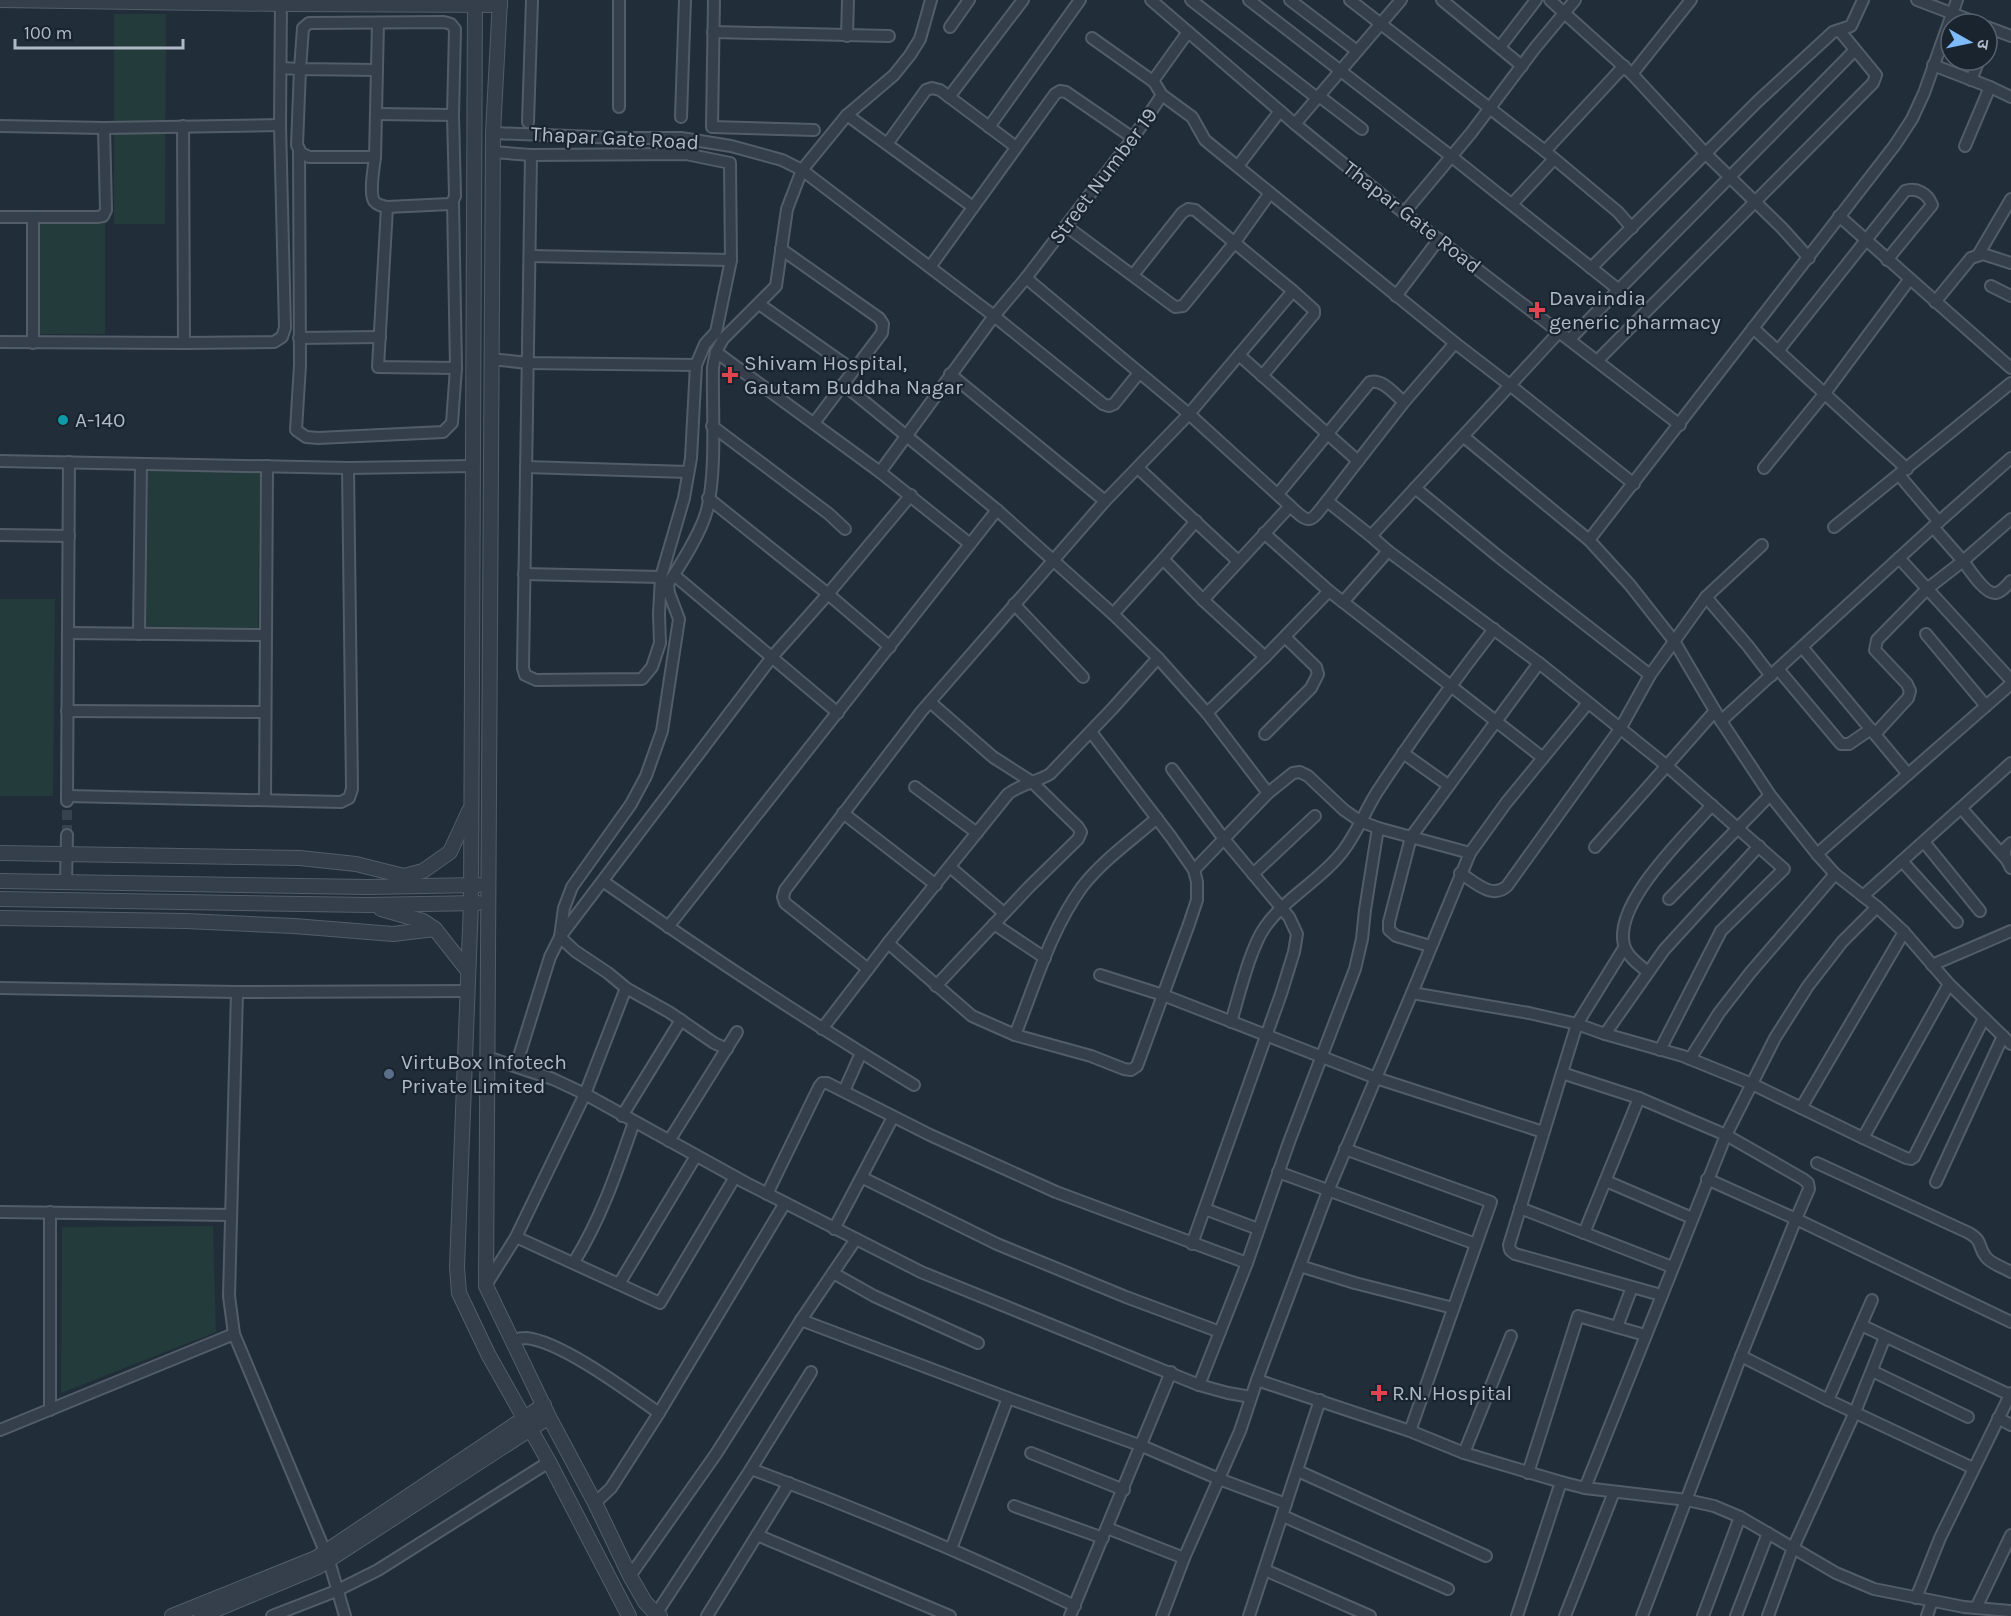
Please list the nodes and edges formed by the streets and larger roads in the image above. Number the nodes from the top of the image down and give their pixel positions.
1 (0, 0) edge
2 (532, 0) edge
3 (619, 0) edge
4 (685, 0) edge
5 (714, 0) edge
6 (848, 0) edge
7 (931, 0) edge
8 (969, 0) edge
9 (1023, 0) edge
10 (1080, 0) edge
11 (1151, 0) edge
12 (1191, 0) edge
13 (1249, 0) edge
14 (1290, 0) edge
15 (1350, 0) edge
16 (1442, 0) edge
17 (1536, 0) edge
18 (1550, 0) edge
19 (1575, 0) edge
20 (1691, 0) edge
21 (1863, 0) edge
22 (1917, 0) edge
23 (1957, 0) edge
24 (1397, 1) edge
25 (281, 2) edge
26 (475, 2) edge
27 (500, 2) edge
28 (1953, 12) joint
29 (1565, 13) junction
30 (378, 22) junction
31 (1380, 23) junction
32 (950, 27) dead end
33 (1839, 30) junction
34 (713, 32) junction
35 (1188, 33) junction
36 (847, 36) junction
37 (889, 36) dead end
38 (1092, 38) dead end
39 (1500, 47) junction
40 (1939, 49) edge
41 (1855, 50) junction
42 (1357, 51) junction
43 (1933, 65) junction
44 (1522, 66) junction
45 (1624, 66) junction
46 (281, 68) junction
47 (300, 69) junction
48 (377, 70) junction
49 (1341, 72) junction
50 (1974, 72) edge
51 (1632, 74) junction
52 (1971, 80) junction
53 (1154, 82) junction
54 (1990, 87) junction
55 (1162, 95) junction
56 (949, 97) junction
57 (1318, 97) junction
58 (2011, 97) edge
59 (619, 107) dead end
60 (1491, 108) junction
61 (1280, 111) junction
62 (376, 114) junction
63 (453, 115) junction
64 (848, 115) junction
65 (681, 117) dead end
66 (528, 122) dead end
67 (1295, 124) junction
68 (280, 125) junction
69 (0, 126) edge
70 (183, 126) junction
71 (989, 127) junction
72 (104, 128) junction
73 (1362, 129) dead end
74 (814, 130) dead end
75 (493, 133) junction
76 (1133, 138) junction
77 (887, 144) junction
78 (1965, 146) dead end
79 (1016, 147) junction
80 (299, 149) junction
81 (1545, 151) junction
82 (493, 152) junction
83 (1706, 154) junction
84 (531, 155) junction
85 (375, 157) junction
86 (1452, 157) junction
87 (1554, 159) junction
88 (1238, 166) junction
89 (802, 170) junction
90 (1730, 178) junction
91 (1270, 193) junction
92 (2011, 199) edge
93 (453, 201) junction
94 (1756, 202) junction
95 (1512, 204) junction
96 (387, 207) junction
97 (973, 207) junction
98 (1404, 213) junction
99 (1839, 216) junction
100 (33, 217) junction
101 (0, 218) edge
102 (1066, 226) junction
103 (1632, 228) junction
104 (1439, 239) junction
105 (1866, 242) junction
106 (1235, 243) junction
107 (781, 249) junction
108 (1978, 255) junction
109 (530, 256) junction
110 (1809, 258) junction
111 (730, 260) junction
112 (1887, 260) junction
113 (2011, 262) edge
114 (930, 267) junction
115 (1591, 268) junction
116 (1133, 275) junction
117 (1026, 278) junction
118 (1910, 280) junction
119 (1991, 286) dead end
120 (1619, 290) junction
121 (1293, 291) junction
122 (1396, 296) junction
123 (2011, 296) edge
124 (1935, 302) junction
125 (759, 304) junction
126 (993, 316) junction
127 (1754, 328) junction
128 (1560, 331) junction
129 (380, 337) junction
130 (299, 338) junction
131 (1570, 339) junction
132 (0, 342) edge
133 (33, 343) junction
134 (184, 343) junction
135 (1455, 343) junction
136 (1778, 351) junction
137 (716, 352) junction
138 (1239, 355) junction
139 (491, 359) junction
140 (1598, 360) junction
141 (528, 363) junction
142 (696, 364) junction
143 (456, 368) junction
144 (2011, 368) edge
145 (853, 370) junction
146 (1139, 373) junction
147 (950, 374) junction
148 (1262, 376) junction
149 (2011, 383) edge
150 (843, 384) junction
151 (1511, 386) junction
152 (1825, 393) junction
153 (1404, 402) junction
154 (1189, 414) junction
155 (814, 423) junction
156 (1680, 425) junction
157 (712, 426) junction
158 (1329, 434) junction
159 (906, 435) junction
160 (473, 436) junction
161 (491, 437) junction
162 (1464, 437) junction
163 (2011, 458) edge
164 (0, 461) edge
165 (1358, 461) junction
166 (69, 462) junction
167 (141, 464) junction
168 (267, 466) junction
169 (473, 466) junction
170 (526, 467) junction
171 (348, 468) junction
172 (1138, 468) junction
173 (1764, 468) dead end
174 (880, 471) junction
175 (688, 472) junction
176 (1903, 472) junction
177 (1634, 483) junction
178 (1415, 488) junction
179 (1278, 494) junction
180 (910, 495) junction
181 (708, 498) junction
182 (1105, 501) junction
183 (1327, 501) junction
184 (1290, 506) junction
185 (997, 510) junction
186 (2011, 519) edge
187 (1196, 521) junction
188 (1936, 524) junction
189 (1834, 527) dead end
190 (845, 529) dead end
191 (1264, 534) junction
192 (0, 535) edge
193 (69, 536) junction
194 (1371, 536) junction
195 (1589, 540) junction
196 (970, 544) junction
197 (1762, 545) dead end
198 (1388, 551) junction
199 (1899, 558) junction
200 (1163, 560) junction
201 (1238, 561) junction
202 (1963, 561) junction
203 (1052, 562) junction
204 (524, 574) junction
205 (674, 575) junction
206 (661, 577) junction
207 (2011, 581) edge
208 (1928, 589) junction
209 (1329, 591) junction
210 (828, 594) junction
211 (1706, 597) junction
212 (1203, 600) junction
213 (1343, 602) junction
214 (1014, 604) junction
215 (1113, 614) junction
216 (1494, 629) junction
217 (68, 633) junction
218 (139, 634) junction
219 (1926, 634) dead end
220 (266, 635) junction
221 (1285, 637) junction
222 (1674, 641) junction
223 (890, 647) junction
224 (1802, 647) junction
225 (772, 657) junction
226 (1265, 657) junction
227 (1158, 658) junction
228 (1539, 663) junction
229 (1774, 673) junction
230 (1650, 675) junction
231 (1083, 676) dead end
232 (2011, 682) edge
233 (1450, 686) junction
234 (930, 702) junction
235 (1588, 703) junction
236 (1986, 706) junction
237 (67, 711) junction
238 (1715, 711) junction
239 (265, 712) junction
240 (838, 713) junction
241 (1208, 713) junction
242 (1721, 721) junction
243 (1496, 723) junction
244 (1620, 729) junction
245 (1091, 732) junction
246 (1873, 732) junction
247 (1265, 734) dead end
248 (1403, 753) junction
249 (1543, 758) junction
250 (1667, 765) junction
251 (2009, 768) edge
252 (1172, 769) dead end
253 (1908, 774) junction
254 (1032, 782) junction
255 (1448, 785) junction
256 (915, 787) dead end
257 (1268, 793) junction
258 (1770, 795) junction
259 (265, 800) junction
260 (1712, 805) junction
261 (471, 807) junction
262 (1962, 809) junction
263 (843, 813) junction
264 (1315, 816) dead end
265 (1158, 818) junction
266 (1360, 821) junction
267 (1378, 828) junction
268 (1738, 828) junction
269 (977, 833) junction
270 (67, 835) tunnel mouth
271 (1411, 837) junction
272 (1224, 839) junction
273 (1924, 842) junction
274 (2011, 843) edge
275 (1759, 846) junction
276 (1594, 847) dead end
277 (0, 853) edge
278 (1470, 853) junction
279 (66, 854) junction
280 (1817, 854) junction
281 (1902, 861) junction
282 (2009, 864) edge
283 (950, 867) junction
284 (1194, 870) junction
285 (1461, 873) junction
286 (1253, 874) junction
287 (1835, 874) junction
288 (404, 876) junction
289 (0, 881) edge
290 (66, 882) junction
291 (604, 882) junction
292 (471, 885) junction
293 (488, 885) junction
294 (936, 885) junction
295 (368, 887) junction
296 (1863, 896) junction
297 (0, 899) edge
298 (1670, 899) dead end
299 (471, 903) junction
300 (487, 903) junction
301 (368, 905) junction
302 (1877, 907) junction
303 (1281, 908) junction
304 (1980, 911) dead end
305 (1004, 913) junction
306 (0, 918) edge
307 (1956, 922) dead end
308 (994, 924) junction
309 (668, 927) junction
310 (435, 929) junction
311 (2011, 931) edge
312 (1904, 932) junction
313 (560, 937) junction
314 (888, 943) junction
315 (1430, 946) junction
316 (1624, 948) junction
317 (1045, 958) junction
318 (1932, 965) junction
319 (868, 969) junction
320 (468, 971) junction
321 (1648, 972) junction
322 (1100, 975) dead end
323 (1949, 984) junction
324 (936, 986) junction
325 (0, 988) edge
326 (626, 988) junction
327 (467, 991) junction
328 (237, 992) junction
329 (1412, 993) junction
330 (1163, 995) junction
331 (1984, 1018) junction
332 (681, 1020) junction
333 (1231, 1022) junction
334 (1577, 1024) junction
335 (822, 1029) junction
336 (737, 1032) dead end
337 (1605, 1034) junction
338 (1014, 1035) junction
339 (1266, 1035) junction
340 (2007, 1040) edge
341 (727, 1048) junction
342 (1660, 1050) junction
343 (861, 1053) junction
344 (1321, 1056) junction
345 (487, 1057) junction
346 (1690, 1059) junction
347 (516, 1066) junction
348 (1562, 1073) junction
349 (1376, 1078) junction
350 (1752, 1084) junction
351 (914, 1085) dead end
352 (844, 1091) junction
353 (585, 1094) junction
354 (1639, 1098) junction
355 (1801, 1108) junction
356 (622, 1116) junction
357 (893, 1117) junction
358 (634, 1122) junction
359 (1543, 1132) junction
360 (1726, 1135) junction
361 (1863, 1138) junction
362 (669, 1141) junction
363 (1345, 1149) junction
364 (696, 1156) junction
365 (1817, 1163) dead end
366 (1278, 1172) junction
367 (735, 1177) junction
368 (863, 1178) junction
369 (1707, 1179) junction
370 (1606, 1181) junction
371 (1936, 1182) dead end
372 (1328, 1191) junction
373 (767, 1194) junction
374 (785, 1203) junction
375 (1520, 1208) junction
376 (1205, 1209) junction
377 (0, 1212) edge
378 (50, 1212) junction
379 (231, 1215) junction
380 (1692, 1218) junction
381 (1796, 1219) junction
382 (1258, 1229) junction
383 (834, 1230) junction
384 (1584, 1233) junction
385 (516, 1237) junction
386 (856, 1239) junction
387 (1192, 1244) junction
388 (1476, 1244) junction
389 (574, 1262) junction
390 (1247, 1263) junction
391 (1299, 1266) junction
392 (1672, 1267) junction
393 (2011, 1272) edge
394 (834, 1273) junction
395 (619, 1284) junction
396 (486, 1286) junction
397 (1632, 1287) junction
398 (1661, 1295) junction
399 (1872, 1300) dead end
400 (1453, 1308) junction
401 (801, 1320) junction
402 (2011, 1322) edge
403 (1861, 1325) junction
404 (1617, 1327) junction
405 (1220, 1332) junction
406 (234, 1334) junction
407 (1645, 1335) junction
408 (1511, 1336) dead end
409 (1885, 1337) junction
410 (512, 1340) junction
411 (978, 1343) dead end
412 (1741, 1356) junction
413 (1872, 1371) junction
414 (811, 1372) dead end
415 (1171, 1372) junction
416 (1257, 1380) junction
417 (1199, 1384) junction
418 (2011, 1394) edge
419 (1251, 1397) junction
420 (1008, 1398) junction
421 (1320, 1400) junction
422 (1828, 1401) junction
423 (50, 1410) junction
424 (546, 1411) junction
425 (1855, 1412) junction
426 (659, 1413) junction
427 (1968, 1417) dead end
428 (1998, 1418) junction
429 (527, 1424) junction
430 (2011, 1425) edge
431 (0, 1430) edge
432 (1410, 1431) junction
433 (1142, 1446) junction
434 (1031, 1453) dead end
435 (1464, 1453) junction
436 (549, 1462) junction
437 (1973, 1468) junction
438 (751, 1469) junction
439 (1298, 1471) junction
440 (1528, 1473) junction
441 (1219, 1479) junction
442 (1561, 1482) junction
443 (789, 1483) junction
444 (1585, 1488) junction
445 (1124, 1490) junction
446 (1614, 1492) junction
447 (1687, 1500) junction
448 (595, 1503) junction
449 (1286, 1504) junction
450 (1014, 1506) dead end
451 (1283, 1516) junction
452 (1740, 1517) junction
453 (1105, 1533) junction
454 (1768, 1533) junction
455 (757, 1535) junction
456 (2011, 1535) edge
457 (1793, 1548) junction
458 (951, 1550) junction
459 (327, 1556) junction
460 (1486, 1556) dead end
461 (1184, 1558) junction
462 (1265, 1570) junction
463 (630, 1576) junction
464 (1448, 1588) dead end
465 (336, 1591) junction
466 (1916, 1598) junction
467 (1932, 1601) junction
468 (1976, 1608) junction
469 (1072, 1611) edge
470 (2011, 1611) edge
471 (1996, 1613) edge
472 (658, 1615) edge
473 (172, 1616) edge
474 (201, 1616) edge
475 (272, 1616) edge
476 (345, 1616) edge
477 (629, 1616) edge
478 (707, 1616) edge
479 (950, 1616) edge
480 (1162, 1616) edge
481 (1249, 1616) edge
482 (1370, 1616) edge
483 (1517, 1616) edge
484 (1565, 1616) edge
485 (1642, 1616) edge
486 (1703, 1616) edge
487 (1736, 1616) edge
488 (1768, 1616) edge
489 (1927, 1616) edge

1 - 25 street
2 - 66 street
3 - 59 street
4 - 65 street
5 - 34 street
6 - 36 street
7 - 64 street
8 - 32 street
9 - 56 street
10 - 71 street
11 - 35 street, Thapar Gate Road
12 - 57 street
13 - 49 street
14 - 42 street
15 - 31 street
16 - 39 street
17 - 39 street
18 - 29 street
19 - 29 street
20 - 51 street
21 - 33 street
22 - 28 street
23 - 28 street
24 - 31 street
25 - 26 street
25 - 46 street
26 - 27 street
26 - 160 street
27 - 75 street
29 - 44 street
29 - 45 street
30 - 47 street
30 - 48 street
30 - 63 street
31 - 42 street
31 - 60 street
33 - 41 street
33 - 83 street
34 - 36 street
34 - 74 street
35 - 53 street, Street Number 19
35 - 61 street, Thapar Gate Road
36 - 37 street
38 - 53 street
39 - 44 street
40 - 43 street
41 - 90 street
41 - 94 street
42 - 49 street
43 - 52 street
43 - 99 street
44 - 60 street
45 - 51 street
45 - 81 street
46 - 47 street
46 - 68 street
47 - 48 street
47 - 80 street
48 - 62 street
49 - 57 street
49 - 86 street
50 - 52 street
51 - 83 street
52 - 54 street
53 - 55 street, Street Number 19
54 - 58 street
54 - 78 street
55 - 76 street, Street Number 19
55 - 88 street
56 - 71 street
56 - 77 street
57 - 67 street
57 - 73 street
60 - 81 street
60 - 86 street
61 - 67 street, Thapar Gate Road
61 - 88 street
62 - 63 street
62 - 85 street
63 - 93 street
64 - 77 street
64 - 89 street
67 - 98 street, Thapar Gate Road
68 - 70 street
68 - 134 street
69 - 72 street
70 - 72 street
70 - 134 street
71 - 79 street
72 - 100 street
75 - 82 street
75 - 89 street, Thapar Gate Road
76 - 79 street
76 - 102 street, Street Number 19
77 - 97 street
79 - 97 street
80 - 85 street
80 - 130 street
81 - 87 street
82 - 84 street
82 - 139 street
83 - 90 street
83 - 103 street
84 - 109 street
84 - 111 street
85 - 96 street
86 - 95 street
86 - 98 street
87 - 95 street
87 - 103 street
88 - 91 street
89 - 107 street
89 - 114 street, Thapar Gate Road
90 - 94 street
90 - 120 street
91 - 106 street
91 - 122 street
92 - 108 street
93 - 96 street
93 - 143 street
94 - 110 street
94 - 140 street
95 - 115 street
96 - 129 street
97 - 114 street
98 - 104 street, Thapar Gate Road
99 - 105 street
99 - 110 street
100 - 101 street
100 - 133 street
102 - 116 street
102 - 117 street, Street Number 19
103 - 115 street
104 - 122 street
104 - 128 street, Thapar Gate Road
105 - 112 street
105 - 112 street
105 - 136 street
106 - 116 street
106 - 116 street
106 - 121 street
107 - 125 street
107 - 145 street
108 - 113 street
108 - 124 street
109 - 111 street
109 - 141 street
110 - 127 street
111 - 142 street
112 - 118 street
114 - 126 street, Thapar Gate Road
115 - 120 street
117 - 126 street, Street Number 19
117 - 146 street
118 - 124 street
118 - 152 street
119 - 123 street
120 - 131 street
121 - 138 street
121 - 148 street
122 - 135 street
124 - 144 street
125 - 137 street
125 - 145 street
126 - 146 street, Thapar Gate Road
126 - 147 street, Street Number 19
127 - 136 street
127 - 156 street
128 - 131 street, Thapar Gate Road
128 - 151 street
129 - 130 street
129 - 143 street
130 - 143 street
131 - 140 street, Thapar Gate Road
132 - 133 street
133 - 134 street
135 - 151 street
135 - 153 street
136 - 152 street
137 - 155 street
137 - 157 street
138 - 148 street
138 - 154 street
139 - 141 street
139 - 161 street
140 - 156 street, Thapar Gate Road
141 - 142 street
141 - 170 street
142 - 175 street
145 - 150 street
146 - 154 street
147 - 159 street, Street Number 19
147 - 182 street
148 - 158 street
149 - 176 street
150 - 155 street
150 - 159 street
151 - 162 street
151 - 177 street
152 - 173 street
152 - 176 street
153 - 158 street
153 - 165 street
154 - 172 street
154 - 179 street
155 - 174 street
156 - 177 street
157 - 181 street
157 - 190 street
158 - 165 street
158 - 179 street
159 - 174 street, Street Number 19
159 - 185 street
160 - 161 street
160 - 169 street
161 - 293 street
162 - 178 street
162 - 195 street
163 - 188 street
164 - 166 street
165 - 183 street
166 - 167 street
166 - 193 street
167 - 168 street
167 - 218 street
168 - 171 street
168 - 220 street
169 - 171 street
169 - 261 street
170 - 175 street
170 - 204 street
171 - 259 street
172 - 182 street
172 - 187 street
174 - 180 street
175 - 206 street
176 - 188 street
176 - 189 street
177 - 195 street
178 - 194 street
178 - 230 street
179 - 184 street
180 - 196 street
180 - 210 street
181 - 205 street
181 - 210 street
182 - 203 street
183 - 184 street
183 - 194 street
184 - 191 street
185 - 196 street
185 - 203 street
186 - 202 street
187 - 200 street
187 - 201 street
188 - 199 street
188 - 202 street
191 - 201 street
191 - 209 street
192 - 193 street
193 - 217 street
194 - 198 street
195 - 222 street
196 - 223 street
197 - 211 street
198 - 213 street
198 - 216 street
199 - 208 street
199 - 224 street
200 - 212 street
200 - 215 street
201 - 212 street
202 - 207 street
202 - 208 street
203 - 214 street
203 - 215 street
204 - 206 street
204 - 206 street
205 - 225 street
205 - 313 street
208 - 232 street
208 - 246 street
209 - 213 street
209 - 221 street
210 - 223 street
210 - 225 street
211 - 222 street
211 - 229 street
212 - 226 street
213 - 233 street
214 - 231 street
214 - 234 street
215 - 227 street
216 - 228 street
216 - 233 street
217 - 218 street
217 - 237 street
218 - 220 street
219 - 236 street
220 - 239 street
221 - 226 street
221 - 247 street
222 - 230 street
222 - 238 street
223 - 240 street
224 - 229 street
224 - 246 street
225 - 240 street
225 - 291 street
226 - 241 street
227 - 241 street
227 - 245 street
228 - 235 street
228 - 243 street
229 - 242 street
229 - 246 street
230 - 244 street
232 - 236 street
233 - 243 street
233 - 248 street
234 - 254 street
234 - 263 street
235 - 244 street
235 - 249 street
236 - 253 street
237 - 239 street
237 - 259 street
238 - 242 street
238 - 250 street
239 - 259 street
240 - 309 street
241 - 257 street
242 - 258 street
243 - 249 street
243 - 255 street
244 - 250 street
244 - 285 street
245 - 254 street
245 - 265 street
246 - 253 street
248 - 255 street
248 - 266 street
249 - 278 street
250 - 260 street
250 - 276 street
251 - 262 street
252 - 272 street
253 - 280 street
254 - 269 street
254 - 305 street
255 - 271 street
256 - 269 street
257 - 266 street
257 - 272 street
258 - 268 street
258 - 280 street
260 - 268 street
260 - 316 street
261 - 288 street
261 - 292 street
262 - 273 street
262 - 282 street
263 - 294 street
263 - 319 street
264 - 286 street
265 - 284 street
265 - 317 street
266 - 267 street
266 - 303 street
267 - 271 street
267 - 344 street
268 - 275 street
268 - 298 street
269 - 283 street
270 - 279 street
271 - 278 street
271 - 315 street
272 - 284 street
272 - 286 street
273 - 281 street
273 - 304 street
274 - 282 street
275 - 321 street
275 - 342 street
277 - 279 street
278 - 285 street
279 - 288 street
279 - 290 street
280 - 287 street
281 - 296 street
281 - 307 street
283 - 294 street
283 - 305 street
284 - 330 street
285 - 315 street
286 - 303 street
287 - 296 street
287 - 346 street
288 - 295 street
289 - 290 street
290 - 295 street
291 - 309 street
291 - 313 street
292 - 293 street
292 - 295 street
292 - 299 street
293 - 300 street
294 - 314 street
296 - 302 street
297 - 301 street
299 - 300 street
299 - 301 street
299 - 320 street
300 - 345 street
301 - 310 street
302 - 312 street
302 - 350 street
303 - 333 street
303 - 339 street
305 - 308 street
306 - 310 street
308 - 317 street
308 - 324 street
309 - 335 street
310 - 320 street
311 - 318 street
312 - 318 street
312 - 355 street
313 - 326 street
313 - 347 street
314 - 319 street
314 - 324 street
315 - 329 street
316 - 321 street
316 - 334 street
317 - 338 street
318 - 323 street
319 - 335 street
320 - 327 street
321 - 337 street
322 - 330 street
323 - 331 street
323 - 361 street
324 - 338 street
325 - 328 street
326 - 332 street
326 - 353 street
327 - 328 street
327 - 429 street
328 - 379 street
329 - 334 street
329 - 349 street
330 - 333 street
330 - 338 street
331 - 340 street
331 - 361 street
332 - 341 street
332 - 356 street
333 - 339 street
334 - 337 street
334 - 348 street
335 - 343 street
336 - 341 street
337 - 342 street
339 - 344 street
339 - 376 street
340 - 371 street
341 - 362 street
342 - 346 street
343 - 351 street
343 - 352 street
344 - 349 street
344 - 366 street
345 - 347 street
345 - 396 street
346 - 350 street
347 - 353 street
348 - 354 street
348 - 359 street
349 - 359 street
349 - 363 street
350 - 355 street
350 - 360 street
352 - 357 street
352 - 373 street
353 - 356 street
353 - 385 street
354 - 360 street
354 - 370 street
355 - 361 street
356 - 358 street
357 - 368 street
357 - 387 street
358 - 362 street
358 - 389 street
359 - 375 street
360 - 369 street
360 - 381 street
362 - 364 street
363 - 372 street
363 - 388 street
364 - 367 street
364 - 395 street
365 - 393 street
366 - 372 street
366 - 382 street
367 - 373 street
367 - 395 street
368 - 383 street
368 - 405 street
369 - 380 street
369 - 381 street
370 - 380 street
370 - 384 street
372 - 388 street
372 - 391 street
373 - 374 street
374 - 383 street
374 - 426 street
375 - 384 street
375 - 397 street
376 - 382 street
376 - 387 street
377 - 378 street
378 - 379 street
378 - 423 street
379 - 406 street
380 - 392 street
381 - 402 street
381 - 412 street
382 - 390 street
383 - 386 street
384 - 392 street
385 - 389 street
385 - 396 street
386 - 394 street
386 - 415 street
387 - 390 street
388 - 400 street
389 - 395 street
390 - 405 street
391 - 400 street
391 - 416 street
392 - 398 street
394 - 401 street
394 - 411 street
396 - 410 street
397 - 398 street
397 - 404 street
398 - 407 street
399 - 403 street
400 - 432 street
401 - 420 street
401 - 463 street
403 - 409 street
403 - 422 street
404 - 407 street
404 - 440 street
405 - 417 street
406 - 423 street
406 - 459 street
407 - 444 street
408 - 435 street
409 - 413 street
409 - 418 street
410 - 424 street
410 - 426 street
412 - 422 street
412 - 447 street
413 - 425 street
413 - 427 street
414 - 438 street
415 - 417 street
415 - 433 street
416 - 419 street
416 - 421 street
417 - 419 street
418 - 428 street
419 - 441 street
420 - 433 street
420 - 458 street
421 - 432 street
421 - 439 street
422 - 425 street
423 - 431 street
424 - 429 street
424 - 448 street
425 - 437 street
425 - 457 street
426 - 448 street
428 - 430 street
428 - 437 street
429 - 436 street
429 - 459 street
432 - 435 street
433 - 441 street
433 - 445 street
434 - 445 street
435 - 440 street
436 - 465 street
436 - 477 street
437 - 466 street
438 - 443 street
438 - 472 street
439 - 449 street
439 - 460 street
440 - 442 street
441 - 449 street
441 - 461 street
442 - 444 street
442 - 483 street
443 - 455 street
443 - 458 street
444 - 446 street
445 - 453 street
446 - 447 street
446 - 484 street
447 - 452 street
447 - 485 street
448 - 463 street
449 - 451 street
450 - 453 street
451 - 462 street
451 - 464 street
452 - 454 street
452 - 486 street
453 - 461 street
453 - 469 street
454 - 457 street
454 - 487 street
455 - 478 street
455 - 479 street
456 - 468 street
457 - 466 street
457 - 488 street
458 - 469 street
459 - 465 street
459 - 473 street
459 - 474 street
461 - 480 street
462 - 481 street
462 - 482 street
463 - 472 street
465 - 475 street
465 - 476 street
466 - 467 street
467 - 468 street
467 - 489 street
468 - 471 street
470 - 471 street

